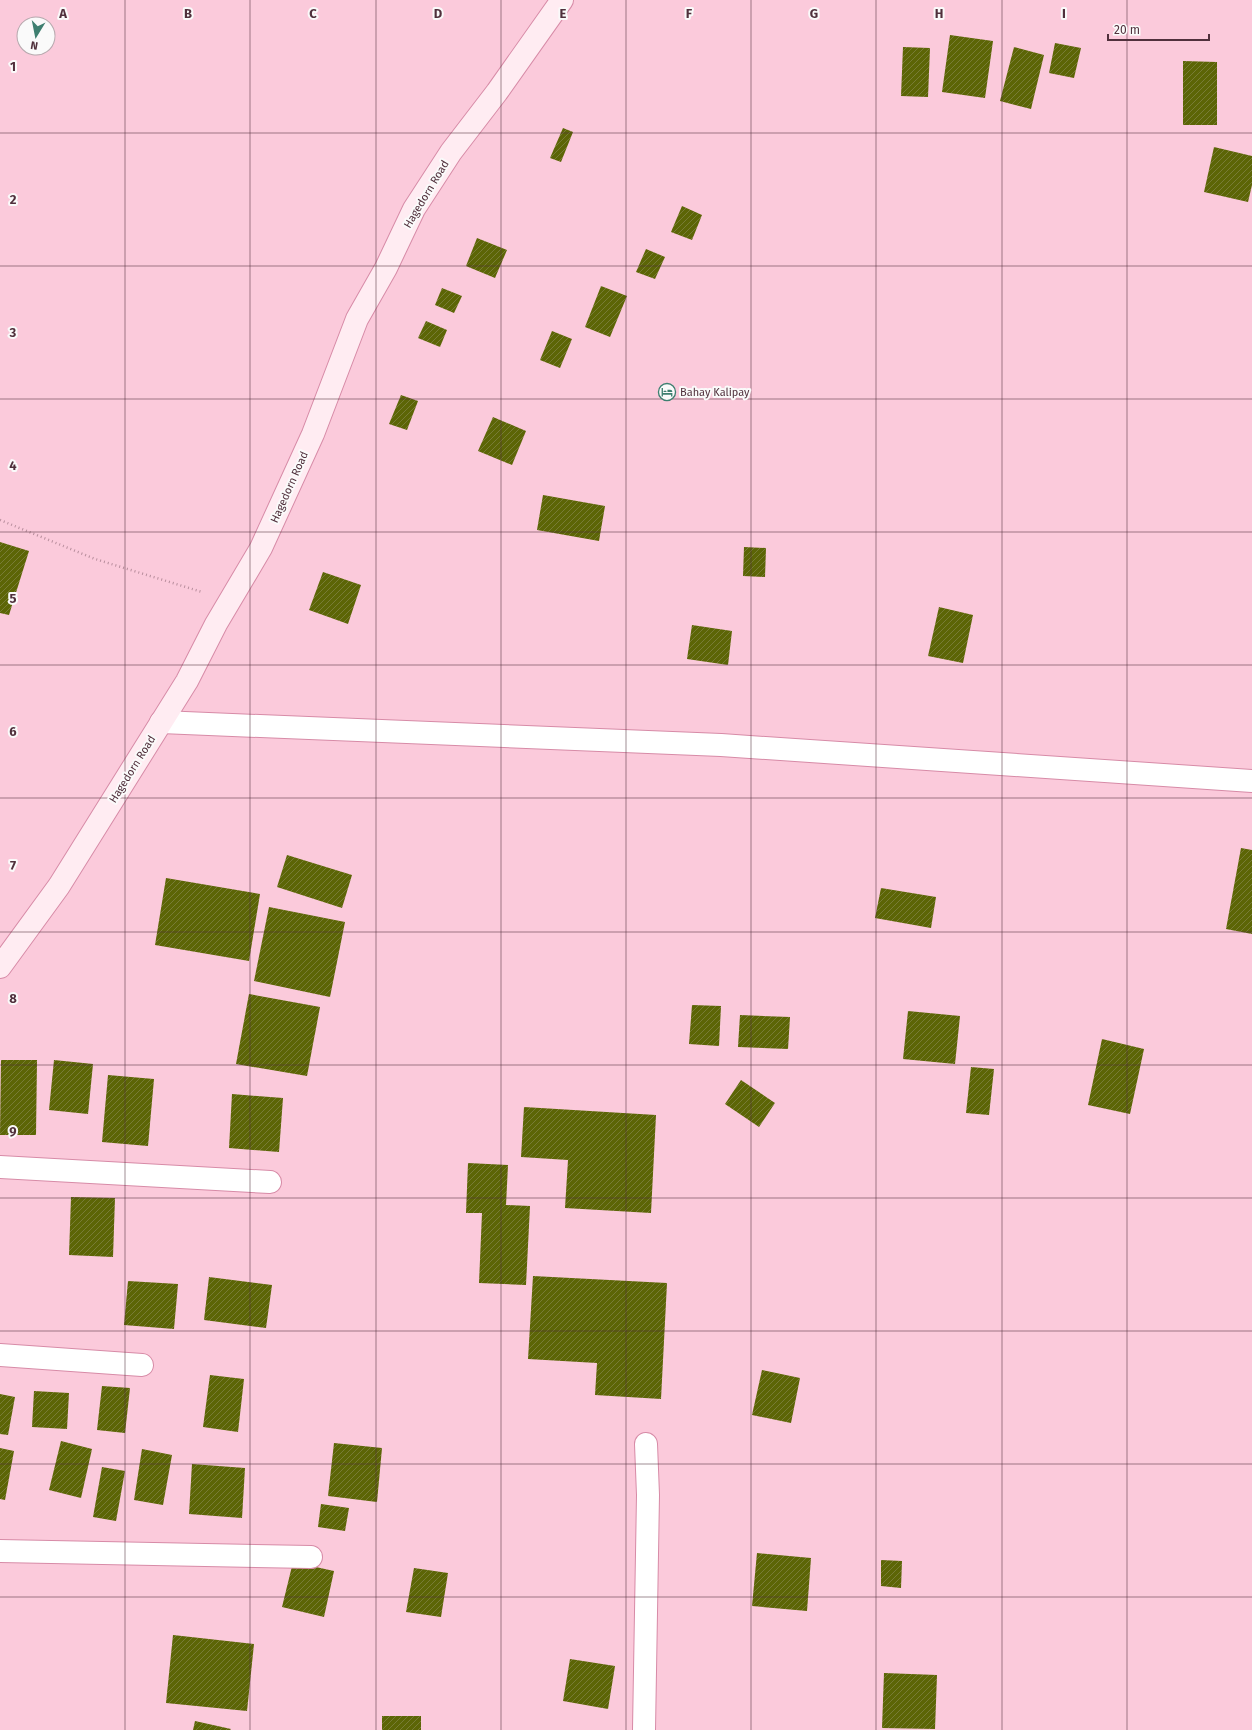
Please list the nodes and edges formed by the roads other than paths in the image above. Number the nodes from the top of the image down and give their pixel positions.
1 (562, 0) edge
2 (161, 722) junction
3 (1252, 781) edge
4 (0, 967) edge
5 (0, 1168) edge
6 (270, 1182) dead end
7 (0, 1354) edge
8 (142, 1366) dead end
9 (646, 1444) dead end
10 (0, 1552) edge
11 (312, 1557) dead end
12 (644, 1730) edge

1 - 2 street, Hagedorn Road
2 - 3 street
2 - 4 street, Hagedorn Road
5 - 6 street
7 - 8 street
9 - 12 street
10 - 11 street

